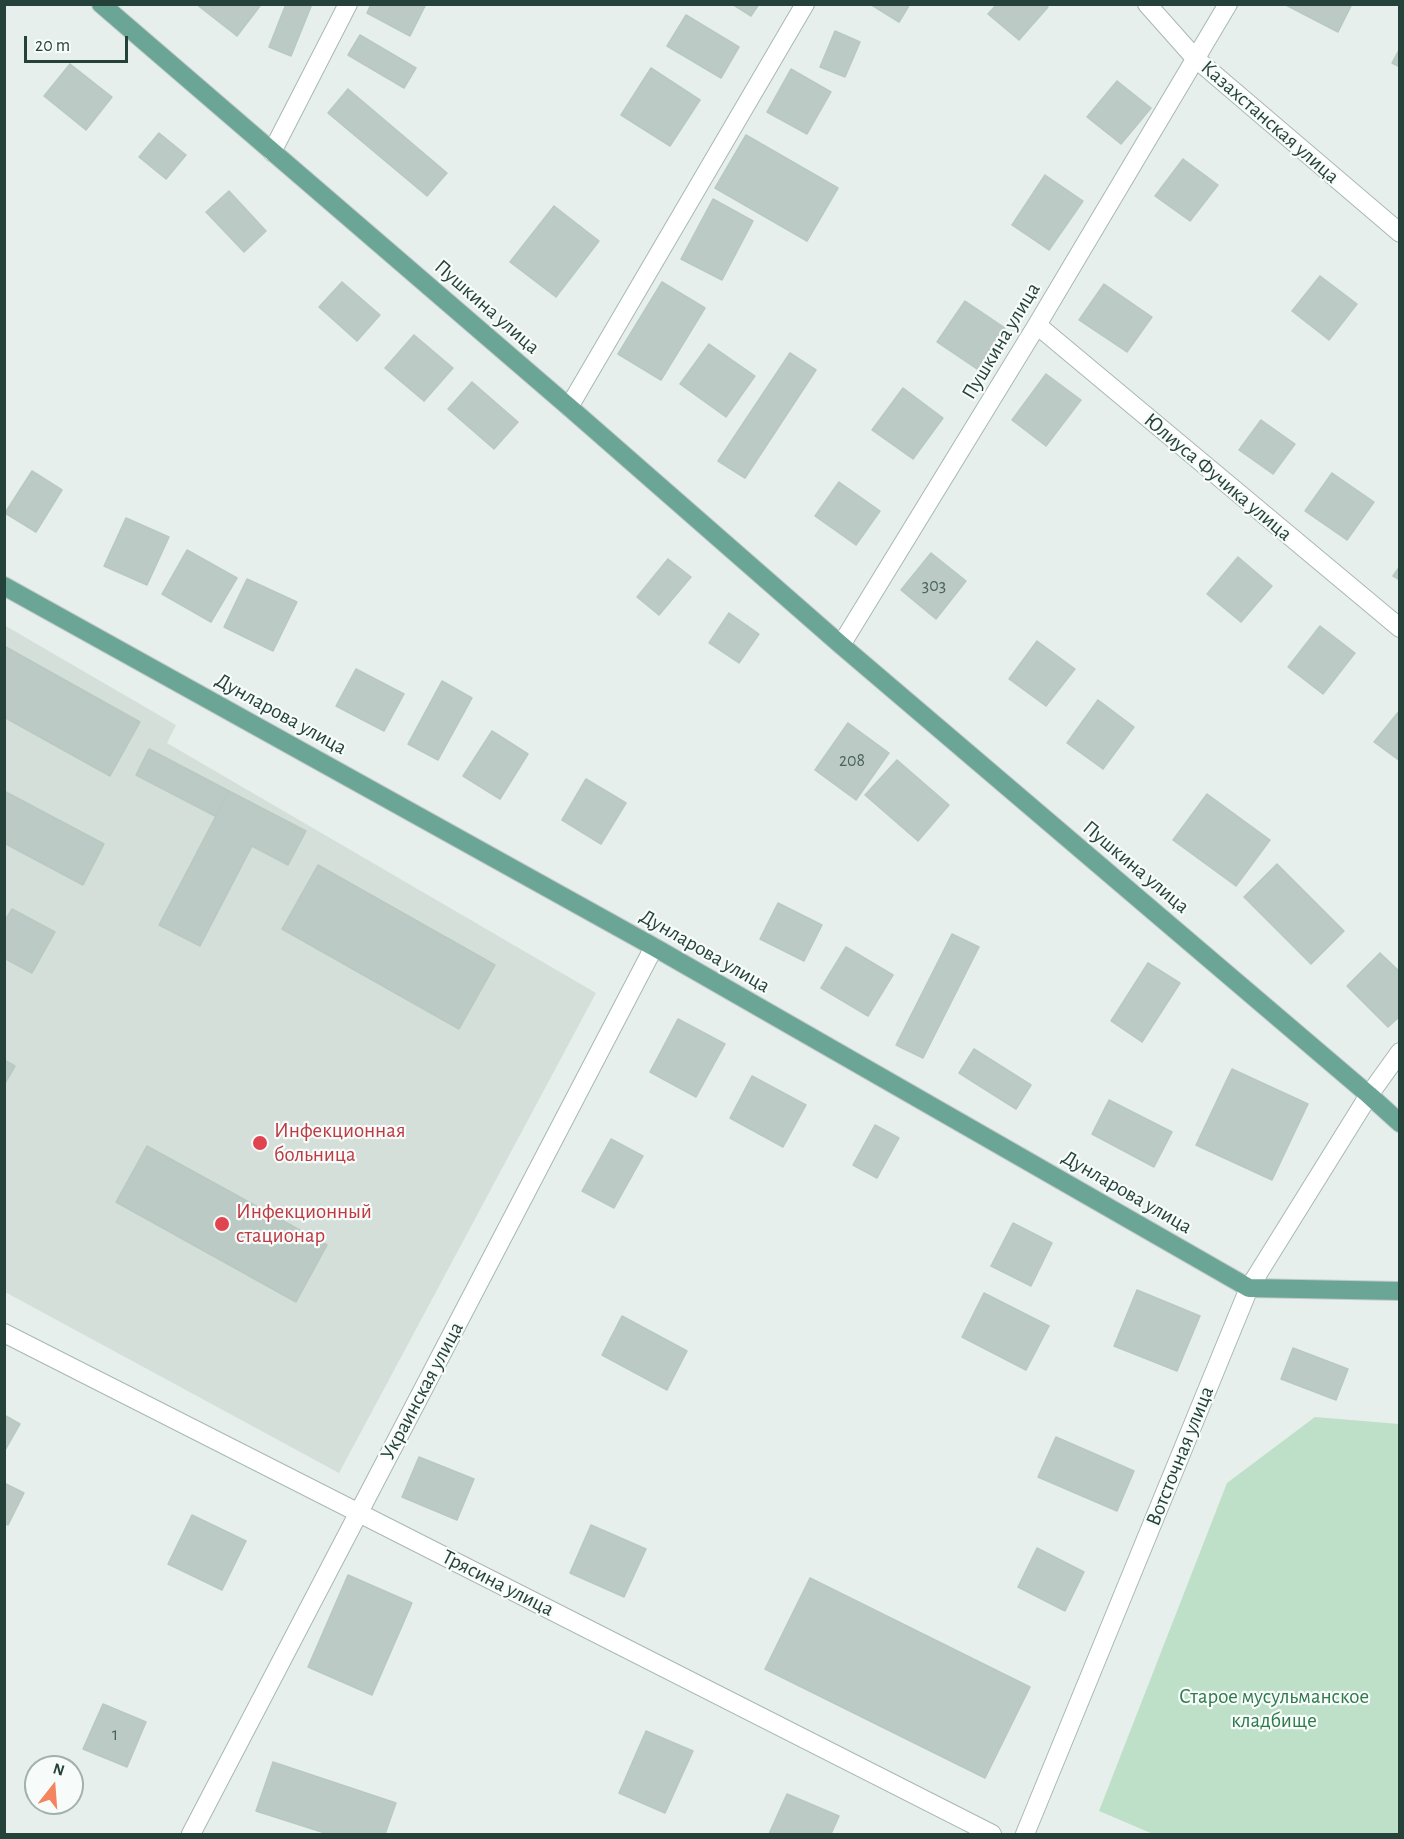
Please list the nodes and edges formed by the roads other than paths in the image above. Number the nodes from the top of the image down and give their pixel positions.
1 (102, 4) edge
2 (348, 4) edge
3 (805, 4) edge
4 (1147, 4) edge
5 (1228, 4) edge
6 (1195, 58) junction
7 (272, 152) junction
8 (1400, 233) edge
9 (1037, 325) junction
10 (569, 406) junction
11 (4, 586) edge
12 (1400, 628) edge
13 (841, 645) junction
14 (654, 947) junction
15 (1400, 1052) edge
16 (1369, 1095) junction
17 (1400, 1123) edge
18 (1249, 1288) junction
19 (1400, 1291) edge
20 (4, 1333) edge
21 (359, 1512) junction
22 (191, 1834) edge
23 (992, 1834) edge
24 (1025, 1834) edge

1 - 7 main road, Пушкина улица
2 - 7 street
3 - 10 street
4 - 6 street, Казахстанская улица
5 - 6 street, Пушкина улица
6 - 8 street, Казахстанская улица
6 - 9 street, Пушкина улица
7 - 10 main road, Пушкина улица
9 - 12 street, Юлиуса Фучика улица
9 - 13 street, Пушкина улица
10 - 13 main road, Пушкина улица
11 - 14 main road, Дунларова улица
13 - 16 main road, Пушкина улица
14 - 18 main road, Дунларова улица
14 - 21 street, Украинская улица
15 - 16 street
16 - 17 main road, Пушкина улица
16 - 18 street, Вотсточная улица
18 - 19 main road, Дунларова улица
18 - 24 street, Вотсточная улица
20 - 21 street, Трясина улица
21 - 22 street, Украинская улица
21 - 23 street, Трясина улица

